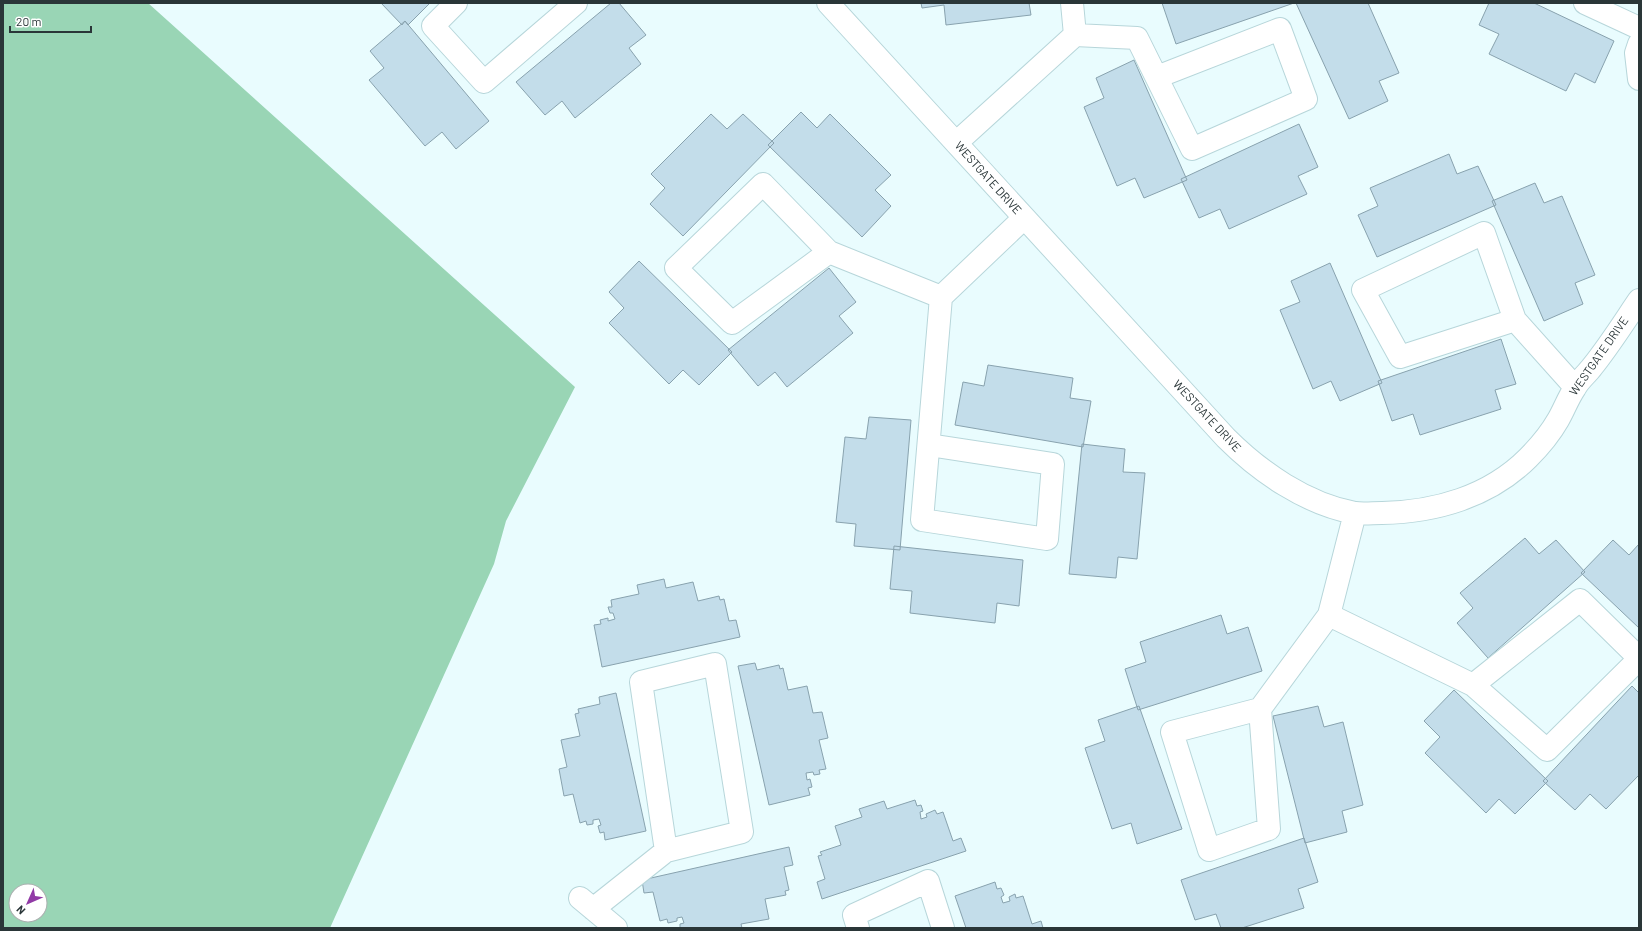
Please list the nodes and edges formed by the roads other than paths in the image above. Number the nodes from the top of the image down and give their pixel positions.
1 (456, 3) edge
2 (576, 3) edge
3 (828, 3) edge
4 (1072, 3) edge
5 (1585, 3) edge
6 (1639, 28) edge
7 (1076, 35) junction
8 (1639, 44) edge
9 (1157, 78) junction
10 (1639, 79) edge
11 (956, 143) junction
12 (1024, 218) junction
13 (829, 252) junction
14 (941, 297) junction
15 (1639, 300) edge
16 (1515, 320) junction
17 (1575, 387) junction
18 (929, 445) junction
19 (1355, 513) junction
20 (1329, 615) junction
21 (1639, 658) edge
22 (1473, 685) junction
23 (1260, 709) junction
24 (666, 851) junction
25 (616, 928) edge
26 (858, 928) edge
27 (944, 928) edge

1 - 2 street
3 - 11 street, WESTGATE DRIVE
4 - 7 street
5 - 6 street
7 - 9 street
7 - 11 street
8 - 10 street
9 - 9 street
11 - 12 street, WESTGATE DRIVE
12 - 14 street
12 - 19 street, WESTGATE DRIVE
13 - 13 street
13 - 14 street
14 - 18 street
15 - 17 street, WESTGATE DRIVE
16 - 16 street
16 - 17 street
17 - 19 street, WESTGATE DRIVE
18 - 18 street
19 - 20 street
20 - 22 street
20 - 23 street
21 - 22 street
21 - 22 street
23 - 23 street
24 - 24 street
24 - 25 street
26 - 27 street

